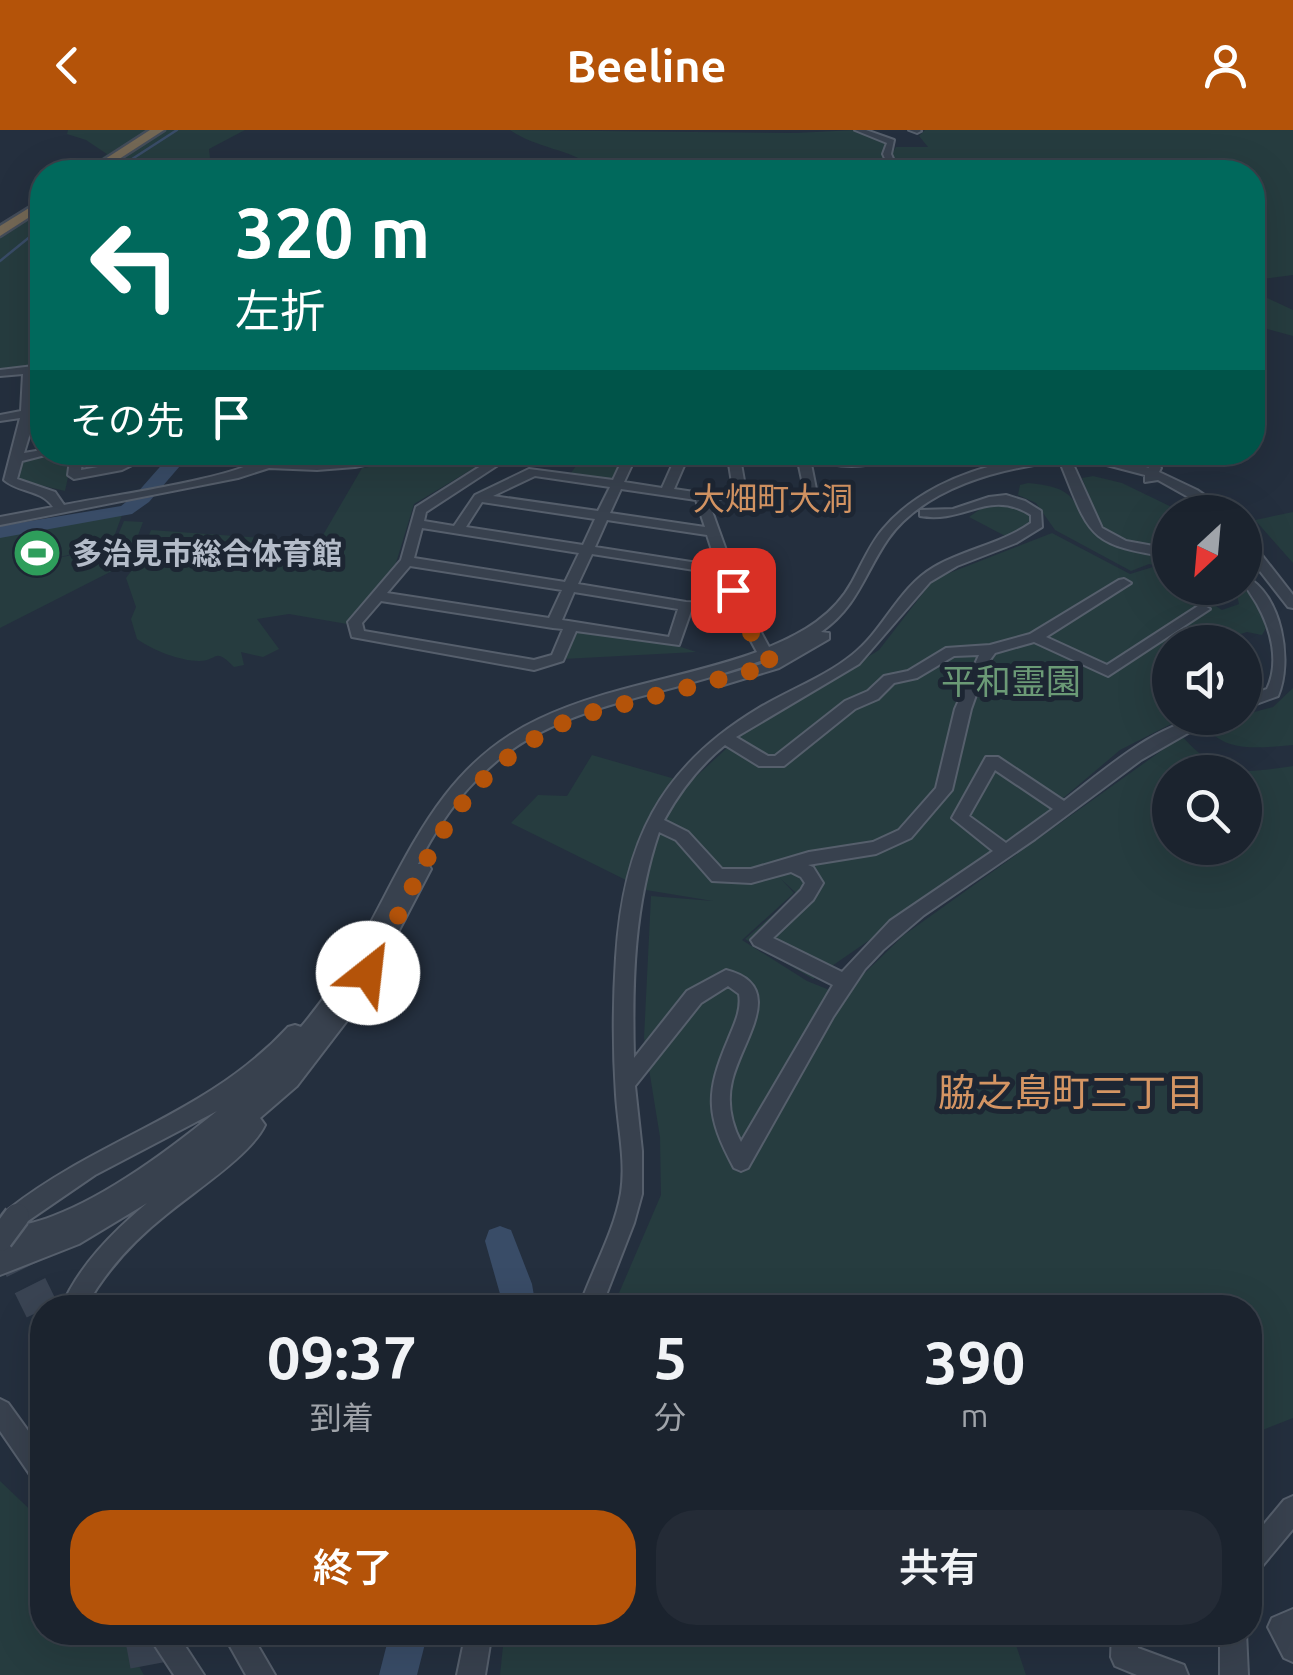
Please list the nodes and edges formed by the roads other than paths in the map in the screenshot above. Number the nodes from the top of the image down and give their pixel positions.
1 (158, 130) edge
2 (858, 130) edge
3 (110, 160) edge
4 (889, 160) edge
5 (30, 212) edge
6 (0, 232) edge
7 (30, 370) edge
8 (0, 373) edge
9 (30, 396) edge
10 (26, 414) junction
11 (0, 418) edge
12 (30, 429) edge
13 (25, 430) junction
14 (30, 456) edge
15 (16, 458) junction
16 (75, 465) edge
17 (121, 465) edge
18 (265, 465) edge
19 (274, 465) edge
20 (322, 465) edge
21 (490, 465) edge
22 (626, 465) edge
23 (678, 465) edge
24 (735, 465) edge
25 (805, 465) edge
26 (1017, 465) edge
27 (1053, 465) edge
28 (1067, 465) edge
29 (1082, 465) edge
30 (1116, 465) edge
31 (1152, 465) edge
32 (1150, 478) junction
33 (618, 484) junction
34 (810, 489) dead end
35 (666, 491) junction
36 (1179, 495) edge
37 (1186, 495) edge
38 (702, 497) junction
39 (479, 498) junction
40 (60, 508) junction
41 (924, 512) junction
42 (603, 516) junction
43 (0, 521) edge
44 (418, 524) junction
45 (458, 530) junction
46 (714, 532) junction
47 (586, 550) junction
48 (1262, 550) edge
49 (1152, 551) edge
50 (407, 562) junction
51 (1262, 565) edge
52 (726, 571) junction
53 (1124, 583) dead end
54 (1293, 587) edge
55 (568, 588) junction
56 (377, 596) junction
57 (1262, 597) edge
58 (1293, 604) edge
59 (686, 606) junction
60 (1203, 608) dead end
61 (739, 609) junction
62 (553, 624) junction
63 (572, 627) junction
64 (1035, 636) junction
65 (990, 650) junction
66 (770, 660) junction
67 (1262, 696) edge
68 (1172, 735) edge
69 (725, 738) junction
70 (1063, 808) junction
71 (655, 823) junction
72 (1005, 851) junction
73 (791, 865) junction
74 (846, 982) junction
75 (330, 1021) junction
76 (625, 1084) junction
77 (0, 1240) edge
78 (0, 1264) edge
79 (78, 1295) edge
80 (595, 1295) edge
81 (0, 1411) edge
82 (30, 1453) edge
83 (1293, 1509) edge
84 (1262, 1546) edge
85 (1293, 1622) edge
86 (168, 1645) edge
87 (242, 1645) edge
88 (476, 1645) edge
89 (1124, 1645) edge
90 (1233, 1645) edge
91 (1293, 1649) edge
92 (190, 1675) edge
93 (261, 1675) edge
94 (471, 1675) edge
95 (1174, 1675) edge
96 (1234, 1675) edge

1 - 3 highway
2 - 4 street
5 - 6 highway
7 - 8 street
9 - 10 street
10 - 11 street
10 - 13 street
12 - 13 street
13 - 15 street
14 - 15 street
15 - 40 street
16 - 17 street
18 - 40 street
19 - 20 street
21 - 44 street
22 - 33 street
23 - 35 street
24 - 38 street
25 - 34 street
26 - 66 street
27 - 41 street
28 - 49 street
29 - 32 street
30 - 32 street
31 - 32 street
32 - 36 street
32 - 37 street
33 - 35 street
33 - 39 street
33 - 42 street
35 - 38 street
38 - 46 street
39 - 42 street
39 - 45 street
40 - 43 street
41 - 66 street
41 - 69 street
42 - 46 street
42 - 47 street
44 - 45 street
44 - 50 street
45 - 47 street
46 - 52 street
47 - 52 street
47 - 55 street
48 - 54 street
50 - 55 street
50 - 56 street
51 - 58 street
52 - 61 street
53 - 64 street
55 - 59 street
55 - 62 street
56 - 62 street
56 - 63 street
57 - 67 street
59 - 61 street
59 - 63 street
60 - 64 street
61 - 66 street
62 - 63 street
64 - 65 street
65 - 69 street
65 - 73 street
66 - 75 street
68 - 70 street
69 - 71 street
70 - 72 street
70 - 72 street
71 - 73 street
71 - 76 street
72 - 74 street
73 - 74 street
74 - 76 street
75 - 77 street
75 - 77 street, bridge
75 - 78 street
75 - 79 street
76 - 80 street
81 - 82 street
83 - 84 street
85 - 91 street
86 - 92 street
87 - 93 street
88 - 94 street
89 - 95 street
90 - 96 street

